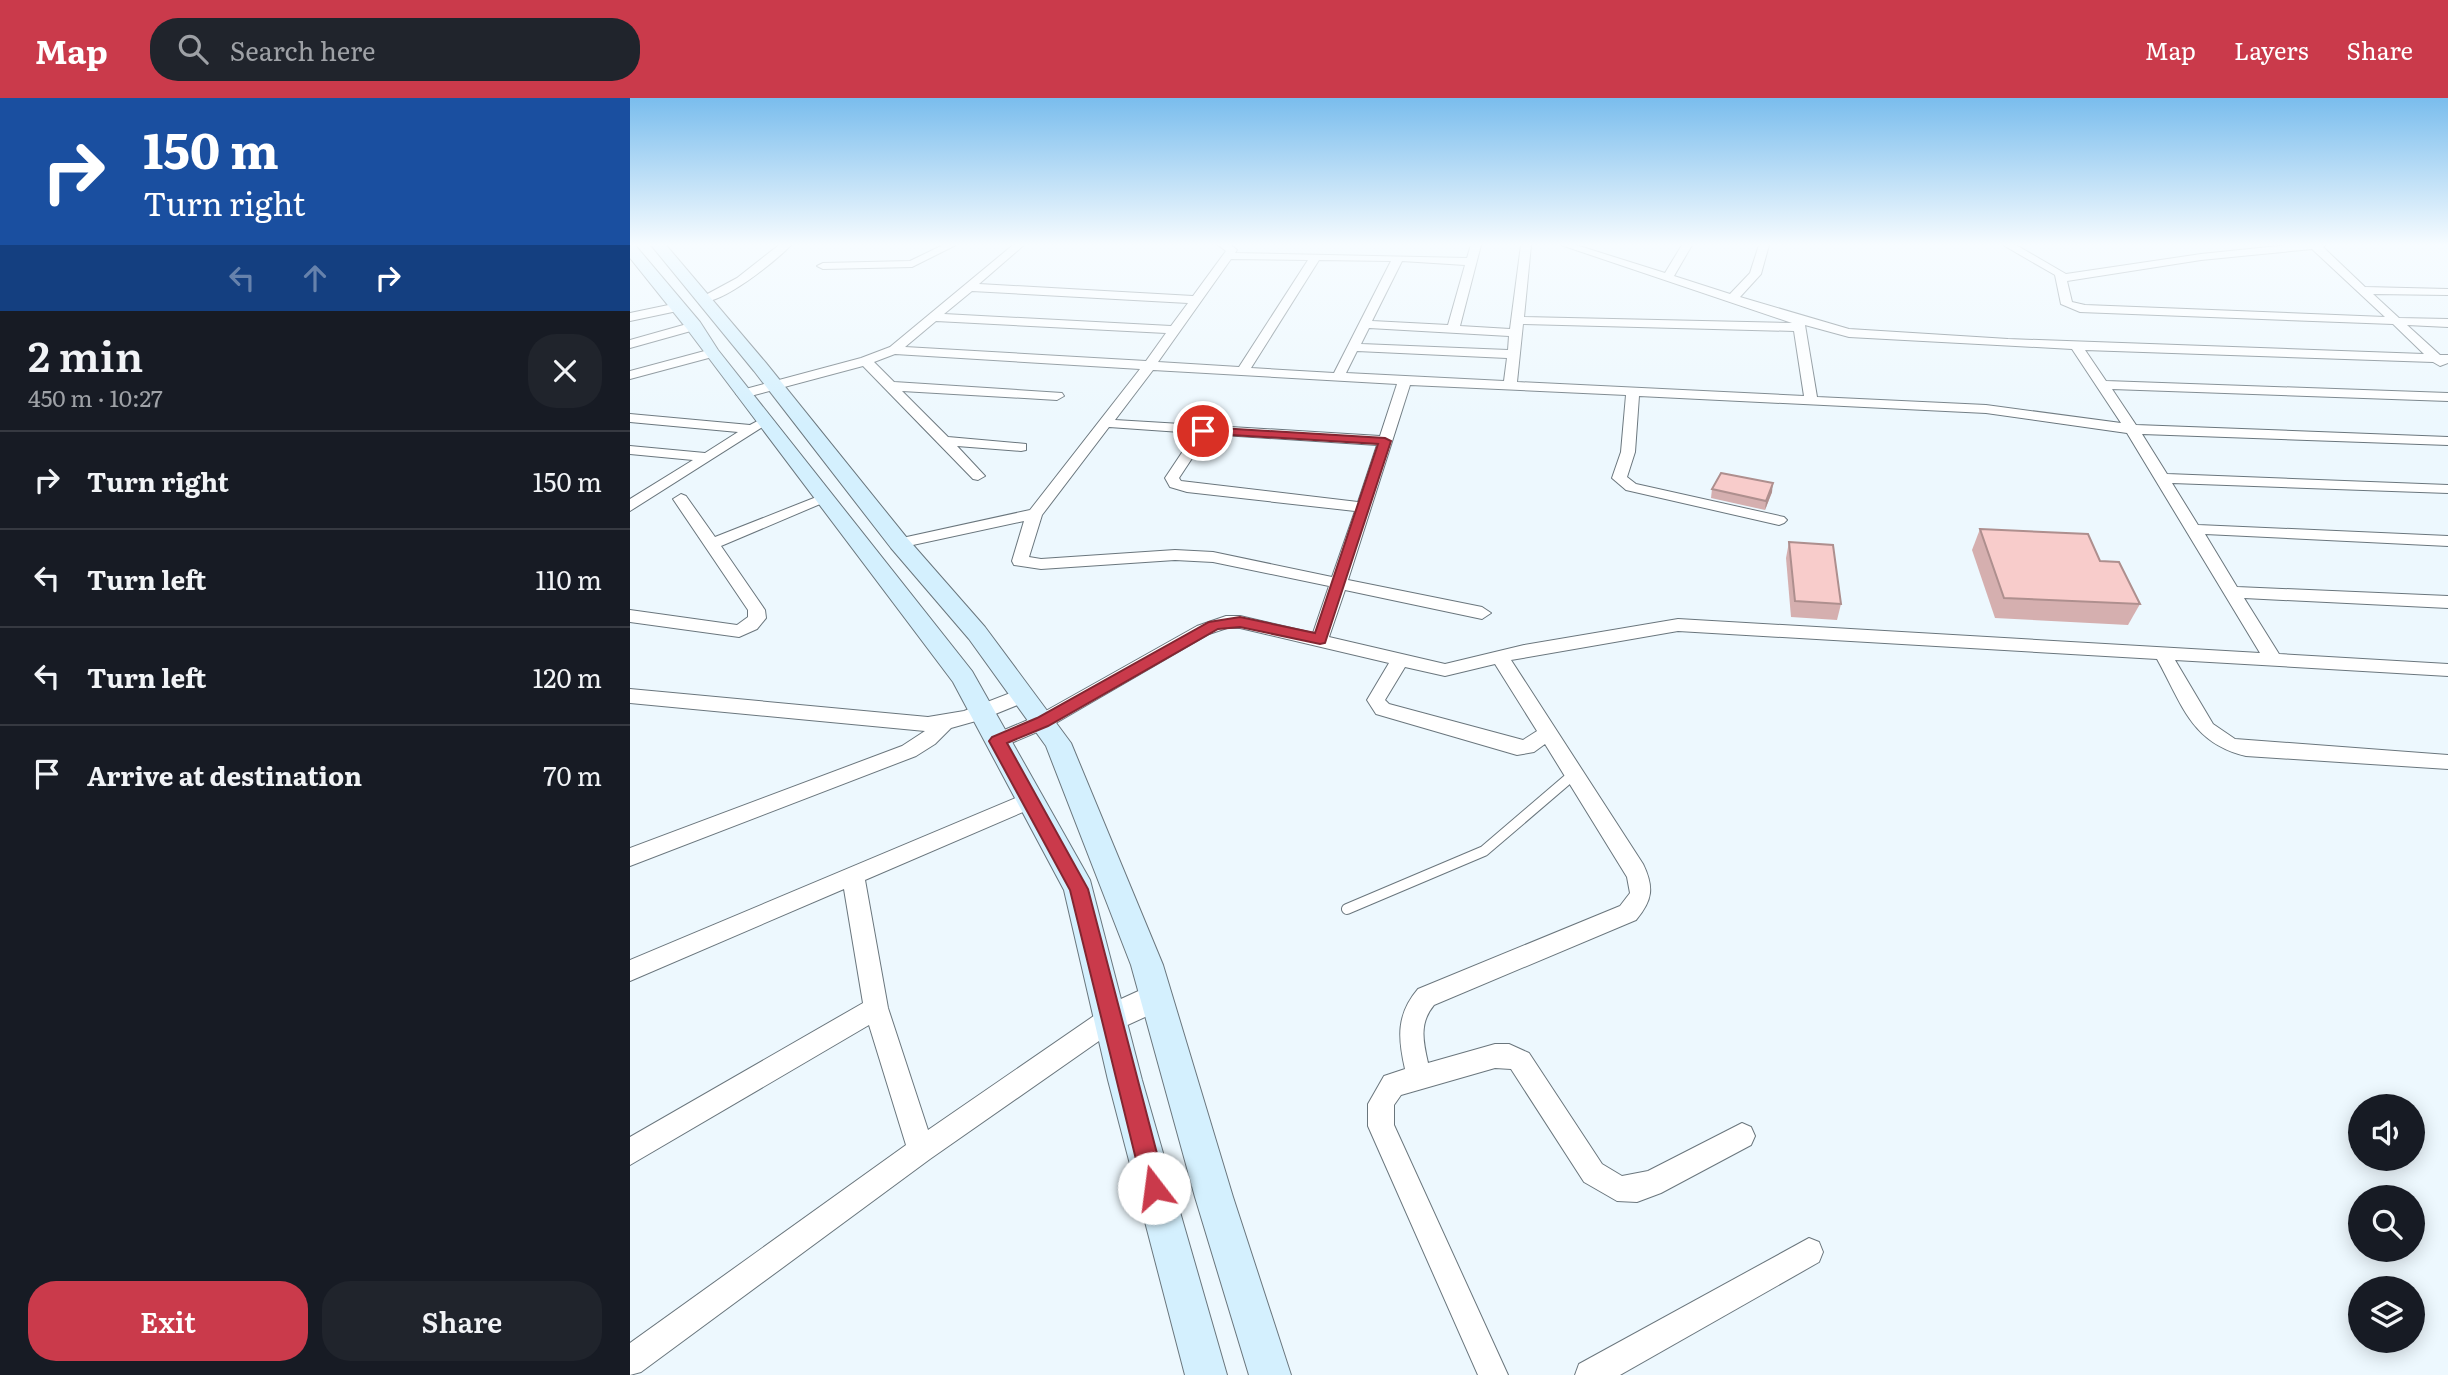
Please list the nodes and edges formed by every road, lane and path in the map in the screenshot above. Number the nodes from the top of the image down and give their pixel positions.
1 (686, 305) edge
2 (689, 305) edge
3 (702, 305) edge
4 (949, 305) edge
5 (1193, 305) edge
6 (1286, 305) edge
7 (1375, 305) edge
8 (1460, 305) edge
9 (1519, 305) edge
10 (1748, 305) edge
11 (2069, 305) edge
12 (2380, 305) edge
13 (692, 311) junction
14 (630, 317) edge
15 (935, 317) junction
16 (2398, 321) junction
17 (1799, 323) junction
18 (2448, 323) edge
19 (1366, 324) junction
20 (1517, 326) junction
21 (1453, 329) junction
22 (1175, 330) junction
23 (630, 344) edge
24 (2076, 346) junction
25 (1354, 347) junction
26 (894, 350) junction
27 (712, 353) junction
28 (1513, 354) junction
29 (2442, 359) edge
30 (866, 361) junction
31 (1149, 366) junction
32 (1243, 371) junction
33 (2448, 371) edge
34 (630, 375) edge
35 (1339, 377) junction
36 (1405, 381) junction
37 (1510, 384) junction
38 (2104, 385) junction
39 (775, 386) junction
40 (890, 386) junction
41 (1633, 390) junction
42 (743, 394) junction
43 (1057, 396) dead end
44 (2448, 397) edge
45 (1811, 398) junction
46 (630, 418) edge
47 (1104, 423) junction
48 (758, 425) junction
49 (2132, 429) junction
50 (1203, 431) junction
51 (944, 441) junction
52 (1385, 441) junction
53 (2448, 441) edge
54 (1021, 447) dead end
55 (630, 450) edge
56 (705, 457) junction
57 (978, 476) dead end
58 (2163, 478) junction
59 (2448, 489) edge
60 (681, 499) dead end
61 (824, 499) junction
62 (632, 503) edge
63 (1364, 506) junction
64 (1035, 514) junction
65 (1779, 520) dead end
66 (2191, 529) junction
67 (2448, 541) edge
68 (711, 544) junction
69 (899, 544) junction
70 (1339, 582) junction
71 (2231, 592) junction
72 (2448, 602) edge
73 (1482, 613) dead end
74 (630, 616) edge
75 (1320, 639) junction
76 (2162, 653) junction
77 (1500, 657) junction
78 (2273, 659) junction
79 (1400, 660) junction
80 (2448, 670) edge
81 (1023, 695) junction
82 (630, 696) edge
83 (981, 714) junction
84 (1042, 722) junction
85 (946, 723) junction
86 (1548, 733) junction
87 (997, 741) junction
88 (2448, 762) edge
89 (1574, 774) junction
90 (1030, 800) junction
91 (630, 857) edge
92 (852, 876) junction
93 (1347, 909) dead end
94 (630, 971) edge
95 (1156, 997) junction
96 (876, 1008) junction
97 (1110, 1019) junction
98 (1419, 1077) junction
99 (1742, 1136) dead end
100 (921, 1150) junction
101 (630, 1152) edge
102 (1809, 1252) dead end
103 (630, 1361) edge
104 (1206, 1375) edge
105 (1270, 1375) edge
106 (1493, 1375) edge
107 (1590, 1375) edge

1 - 13 main road
2 - 13 main road
3 - 13 street
4 - 15 street
5 - 22 street
6 - 32 street
7 - 19 street
8 - 21 street
9 - 20 street
10 - 17 street
11 - 16 street
12 - 16 street
13 - 14 street
13 - 23 street
13 - 27 main road
13 - 39 main road
15 - 22 street
15 - 26 street
16 - 18 street
16 - 29 street
17 - 20 street
17 - 24 street
17 - 45 street
19 - 21 street
19 - 25 street
20 - 21 street
20 - 28 street
22 - 31 street
24 - 29 street
24 - 38 street
25 - 28 street
25 - 35 street
26 - 30 street
26 - 31 street
27 - 34 street
27 - 42 main road
28 - 37 street
29 - 33 street
30 - 39 street
30 - 40 street
31 - 32 street
31 - 47 street
32 - 35 street
35 - 36 street
36 - 37 street
36 - 52 street
37 - 41 street
38 - 44 street
38 - 49 street
39 - 42 street
39 - 69 main road
40 - 43 street
40 - 51 street
41 - 45 street
41 - 65 street
42 - 48 main road
45 - 49 street
46 - 48 street
47 - 50 street
47 - 64 street
48 - 56 street
48 - 61 main road
49 - 53 street
49 - 58 street
50 - 52 street
50 - 63 street
51 - 54 street
51 - 57 street
52 - 63 street
55 - 56 street
56 - 62 street
58 - 59 street
58 - 66 street
60 - 68 street
61 - 68 street
61 - 83 main road
63 - 70 street
64 - 69 street
64 - 70 street
66 - 67 street
66 - 71 street
68 - 74 street
69 - 81 main road
70 - 73 street
70 - 75 street
71 - 72 street
71 - 78 street
75 - 79 street
75 - 84 street
76 - 77 street
76 - 78 street
76 - 88 street
77 - 79 street
77 - 86 street
78 - 80 street
79 - 86 street
81 - 83 street
81 - 84 main road
82 - 85 street
83 - 85 street
83 - 87 main road
84 - 87 street
84 - 95 main road
85 - 91 street
86 - 89 street
87 - 90 main road
89 - 93 lane
89 - 98 street
90 - 92 street
90 - 97 main road
92 - 94 street
92 - 96 street
95 - 97 street
95 - 105 main road
96 - 100 street
96 - 101 street
97 - 100 street
97 - 104 main road
98 - 99 street
98 - 106 street
100 - 103 street
102 - 107 street

